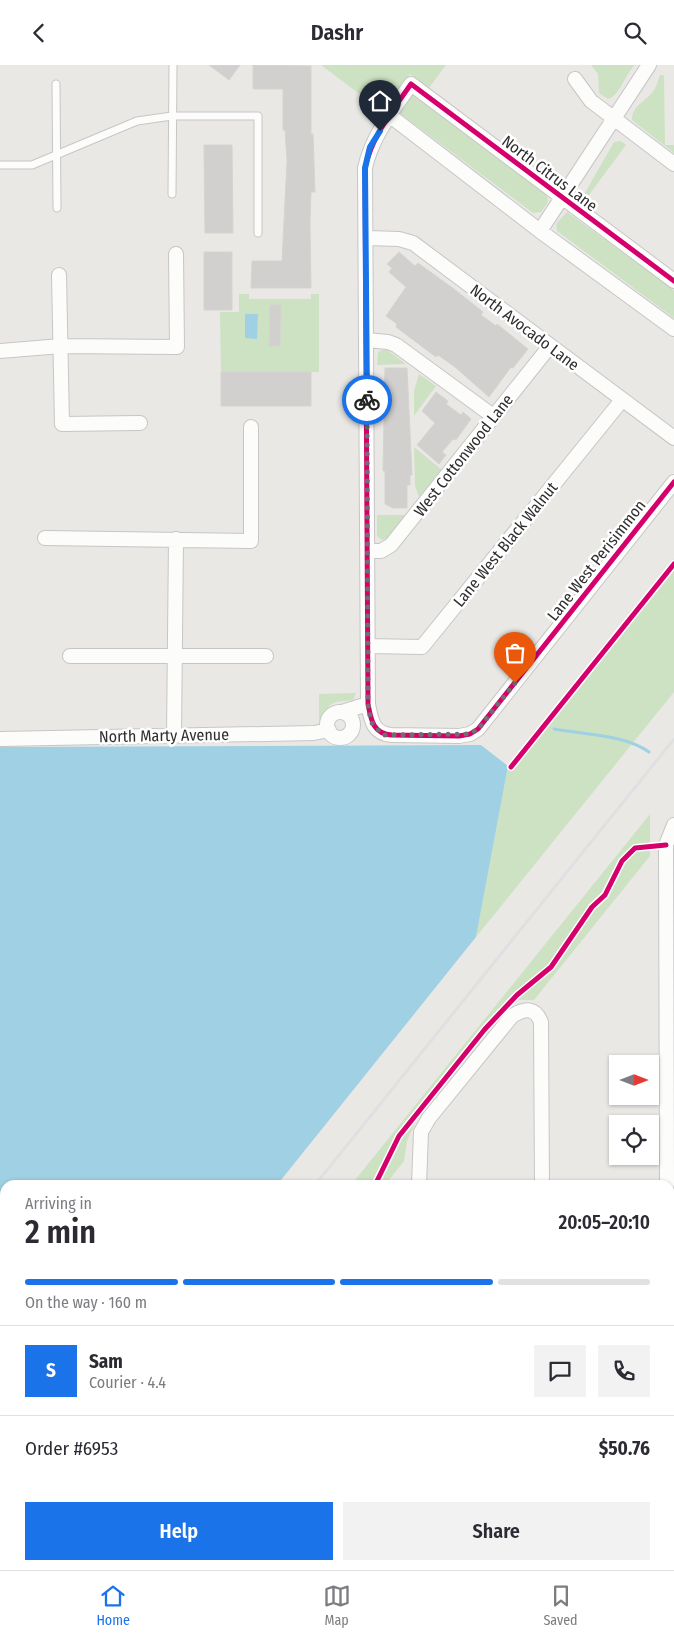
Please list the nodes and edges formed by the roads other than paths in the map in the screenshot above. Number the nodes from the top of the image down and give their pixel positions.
1 (173, 65) edge
2 (649, 65) edge
3 (575, 79) dead end
4 (56, 84) dead end
5 (389, 115) junction
6 (172, 116) junction
7 (614, 119) junction
8 (56, 155) junction
9 (674, 164) edge
10 (0, 165) edge
11 (172, 194) dead end
12 (562, 198) junction
13 (57, 208) dead end
14 (540, 231) junction
15 (258, 233) dead end
16 (367, 238) junction
17 (176, 254) dead end
18 (59, 275) dead end
19 (674, 281) edge
20 (674, 329) edge
21 (366, 340) junction
22 (550, 345) junction
23 (61, 346) junction
24 (0, 351) edge
25 (622, 400) junction
26 (493, 417) junction
27 (140, 423) dead end
28 (251, 427) dead end
29 (674, 438) edge
30 (674, 482) edge
31 (45, 538) dead end
32 (176, 539) junction
33 (368, 551) junction
34 (369, 646) junction
35 (70, 656) dead end
36 (175, 656) junction
37 (266, 656) dead end
38 (368, 704) junction
39 (342, 712) junction
40 (371, 722) junction
41 (329, 730) junction
42 (351, 731) junction
43 (174, 735) junction
44 (0, 739) edge
45 (674, 825) edge
46 (671, 1161) edge
47 (419, 1180) edge
48 (542, 1180) edge
49 (668, 1180) edge

1 - 6 lane
2 - 7 street
3 - 7 street
4 - 8 lane
5 - 12 street, North Citrus Lane
5 - 14 street
5 - 16 street
6 - 8 lane
6 - 11 lane
6 - 15 lane
7 - 9 street
7 - 12 street
8 - 10 lane
8 - 13 lane
12 - 14 street
12 - 19 street, North Citrus Lane
14 - 20 street
16 - 21 street
16 - 22 street, North Avocado Lane
17 - 23 street
18 - 23 street
21 - 26 street
21 - 33 street
22 - 25 street, North Avocado Lane
22 - 26 street, West Cottonwood Lane
23 - 24 street
23 - 27 street
25 - 29 street, North Avocado Lane
25 - 34 street, Lane West Black Walnut
26 - 33 street, West Cottonwood Lane
28 - 32 street
30 - 40 street, Lane West Perisimmon
31 - 32 street
32 - 36 street
33 - 34 street
34 - 38 street
35 - 36 street
36 - 37 street
36 - 43 street
38 - 39 street
38 - 40 street
39 - 41 street
39 - 42 street
40 - 42 street, North Marty Avenue
41 - 42 street, North Marty Avenue
41 - 43 street, North Marty Avenue
43 - 44 street, North Marty Avenue
45 - 46 street
46 - 49 street
47 - 48 street

